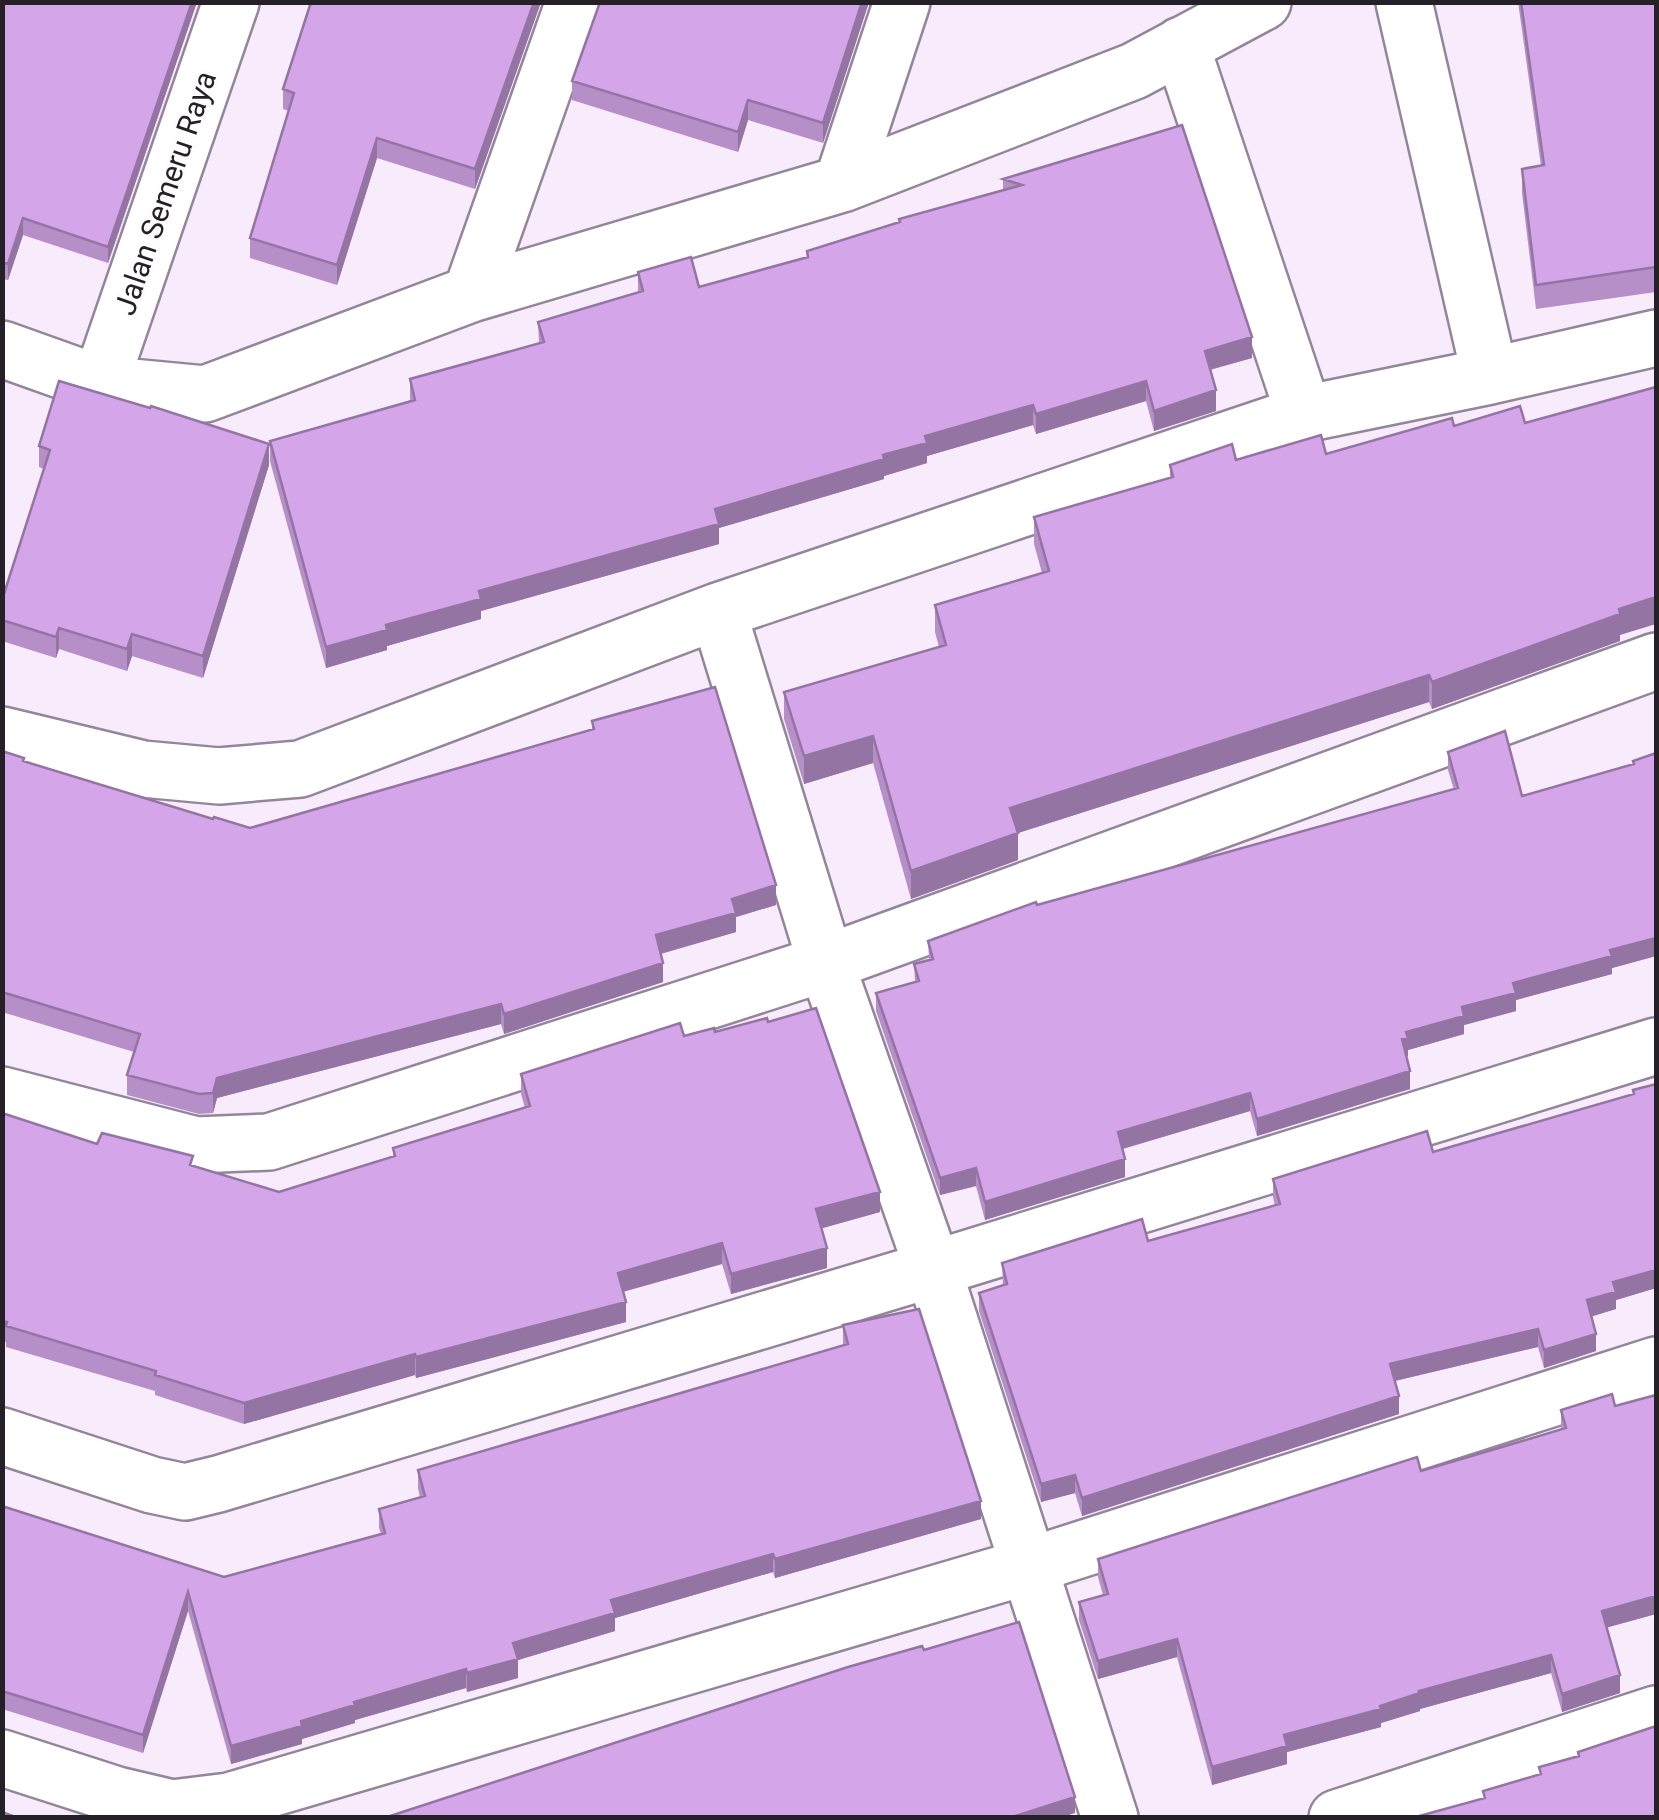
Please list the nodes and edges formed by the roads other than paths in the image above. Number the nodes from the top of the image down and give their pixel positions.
1 (232, 2) edge
2 (574, 2) edge
3 (902, 2) edge
4 (1263, 2) edge
5 (1404, 2) edge
6 (1181, 46) junction
7 (842, 184) junction
8 (471, 294) junction
9 (1656, 338) edge
10 (2, 350) edge
11 (1490, 376) junction
12 (100, 384) junction
13 (1304, 414) junction
14 (718, 611) junction
15 (1656, 661) edge
16 (2, 735) edge
17 (826, 963) junction
18 (1656, 1046) edge
19 (2, 1094) edge
20 (933, 1269) junction
21 (1656, 1364) edge
22 (2, 1436) edge
23 (1029, 1566) junction
24 (1656, 1714) edge
25 (2, 1758) edge
26 (1110, 1818) edge
27 (1337, 1818) edge

1 - 12 street, Jalan Semeru Raya
2 - 8 street
3 - 7 street
4 - 6 street
5 - 11 street
6 - 7 street
6 - 13 street
7 - 8 street
8 - 12 street
9 - 11 street
10 - 12 street
11 - 13 street
13 - 14 street
14 - 16 street
14 - 17 street
15 - 17 street
17 - 19 street
17 - 20 street
18 - 20 street
20 - 22 street
20 - 23 street
21 - 23 street
23 - 25 street
23 - 26 street
24 - 27 street

